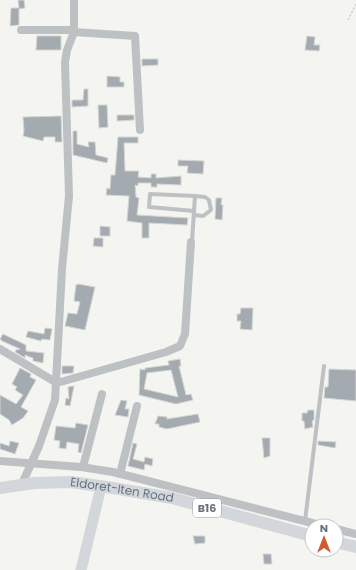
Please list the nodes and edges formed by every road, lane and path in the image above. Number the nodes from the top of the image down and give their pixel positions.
1 (74, 0) edge
2 (356, 4) edge
3 (348, 20) dead end
4 (21, 30) dead end
5 (74, 32) junction
6 (140, 130) dead end
7 (195, 196) junction
8 (194, 213) junction
9 (192, 242) joint
10 (0, 349) edge
11 (324, 366) dead end
12 (57, 383) junction
13 (102, 394) dead end
14 (137, 406) dead end
15 (0, 461) edge
16 (30, 464) junction
17 (83, 467) junction
18 (120, 474) junction
19 (22, 484) junction
20 (101, 487) junction
21 (0, 488) edge
22 (305, 518) edge
23 (304, 521) edge
24 (344, 531) edge
25 (304, 534) edge
26 (356, 534) edge
27 (344, 544) edge
28 (356, 547) edge
29 (81, 570) edge

1 - 5 street
2 - 3 path
4 - 5 street
5 - 6 street
5 - 12 street
7 - 8 lane
7 - 8 lane
7 - 8 lane
8 - 9 lane
9 - 12 street
10 - 12 street
11 - 22 lane
12 - 16 street
13 - 17 street
14 - 18 street
15 - 16 street
16 - 17 street
16 - 19 street
17 - 18 street
18 - 23 street
19 - 20 main road, Eldoret-Iten Road / B16
19 - 21 main road, Eldoret-Iten Road / B16
20 - 25 main road, Eldoret-Iten Road / B16
20 - 29 main road
24 - 26 street
27 - 28 main road

